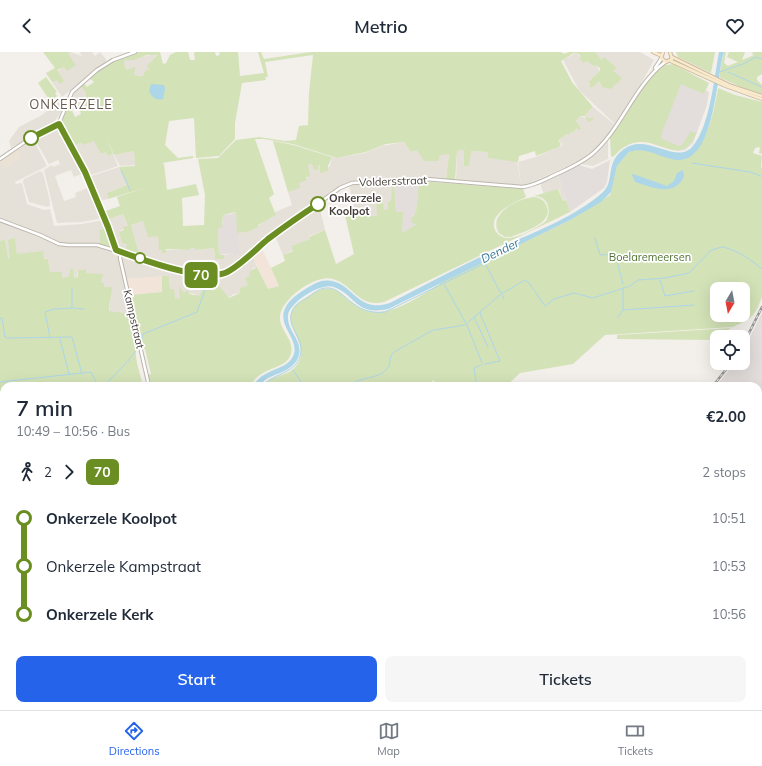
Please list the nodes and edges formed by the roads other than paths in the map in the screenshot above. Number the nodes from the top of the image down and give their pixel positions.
1 (134, 52) edge
2 (653, 52) edge
3 (663, 52) edge
4 (670, 52) edge
5 (672, 57) junction
6 (661, 58) junction
7 (671, 60) junction
8 (664, 62) junction
9 (652, 72) junction
10 (707, 76) junction
11 (726, 85) junction
12 (762, 96) edge
13 (762, 100) edge
14 (59, 123) junction
15 (0, 159) edge
16 (0, 220) edge
17 (116, 250) junction
18 (121, 252) junction
19 (148, 382) edge

1 - 14 street
2 - 6 main road
3 - 6 main road
4 - 5 main road
5 - 7 main road
5 - 10 main road
6 - 8 main road
6 - 9 street, Voldersstraat
7 - 8 main road
7 - 10 main road
8 - 9 street, Voldersstraat
9 - 18 street, Voldersstraat
10 - 11 main road
11 - 12 main road
11 - 13 main road
14 - 15 street
14 - 17 street
16 - 17 street, Voldersstraat
17 - 18 street, Voldersstraat
18 - 19 street, Kampstraat

